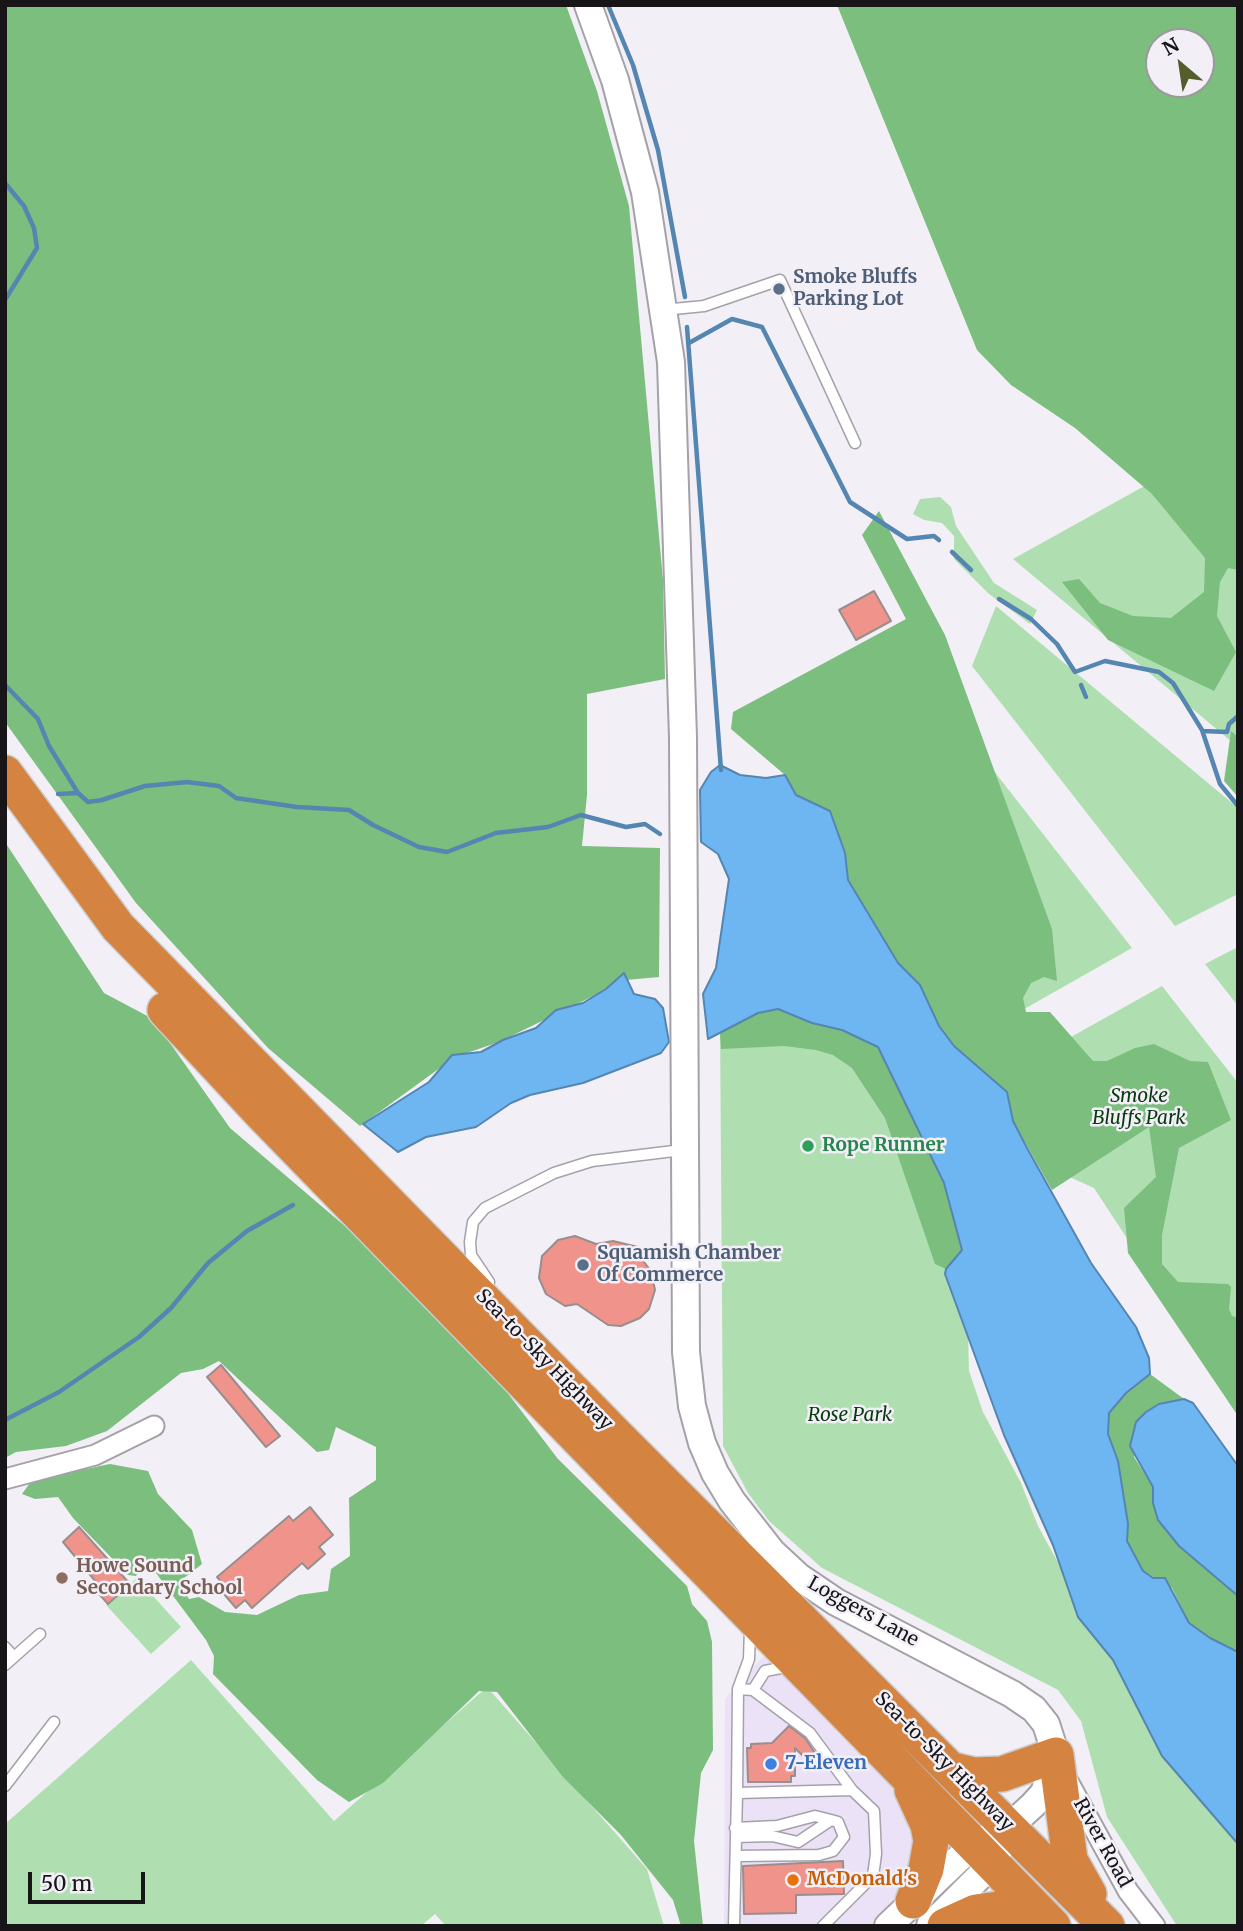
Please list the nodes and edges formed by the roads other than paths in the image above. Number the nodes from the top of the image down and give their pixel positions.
1 (588, 5) edge
2 (662, 310) junction
3 (855, 443) dead end
4 (5, 773) edge
5 (5, 807) edge
6 (684, 1150) junction
7 (501, 1294) dead end
8 (590, 1391) dead end
9 (154, 1426) dead end
10 (616, 1435) junction
11 (5, 1479) edge
12 (742, 1605) junction
13 (40, 1634) dead end
14 (5, 1647) edge
15 (14, 1657) junction
16 (799, 1664) junction
17 (5, 1665) edge
18 (738, 1689) junction
19 (753, 1690) junction
20 (54, 1722) dead end
21 (1056, 1755) junction
22 (894, 1760) junction
23 (953, 1770) junction
24 (5, 1786) edge
25 (852, 1790) junction
26 (737, 1793) junction
27 (831, 1820) junction
28 (1009, 1827) junction
29 (736, 1833) junction
30 (983, 1854) junction
31 (736, 1856) junction
32 (922, 1913) edge
33 (734, 1926) edge
34 (823, 1926) edge
35 (887, 1926) edge
36 (945, 1926) edge
37 (1050, 1926) edge
38 (1107, 1926) edge
39 (1155, 1926) edge

1 - 2 street, Loggers Lane
2 - 3 lane
2 - 6 street, Loggers Lane
4 - 10 highway, Sea-to-Sky Highway
5 - 12 highway, Sea-to-Sky Highway
6 - 7 lane
6 - 21 street, Loggers Lane
8 - 10 lane
9 - 11 street
10 - 23 highway, Sea-to-Sky Highway
12 - 16 highway, Sea-to-Sky Highway
12 - 18 lane
13 - 15 lane
14 - 15 lane
15 - 17 lane
16 - 19 lane
16 - 22 highway, Sea-to-Sky Highway
18 - 19 lane
18 - 26 lane
19 - 25 lane
20 - 24 lane
21 - 23 highway
21 - 28 street
21 - 38 highway
21 - 39 street, River Road
22 - 30 highway, Sea-to-Sky Highway
22 - 32 highway
23 - 28 highway, Sea-to-Sky Highway
25 - 26 lane
25 - 34 lane
26 - 29 lane
27 - 29 lane
27 - 29 lane
27 - 31 lane
28 - 30 street
28 - 38 highway, Sea-to-Sky Highway
29 - 31 lane
30 - 32 street
30 - 37 highway, Sea-to-Sky Highway
31 - 33 lane
32 - 35 street
36 - 37 highway

